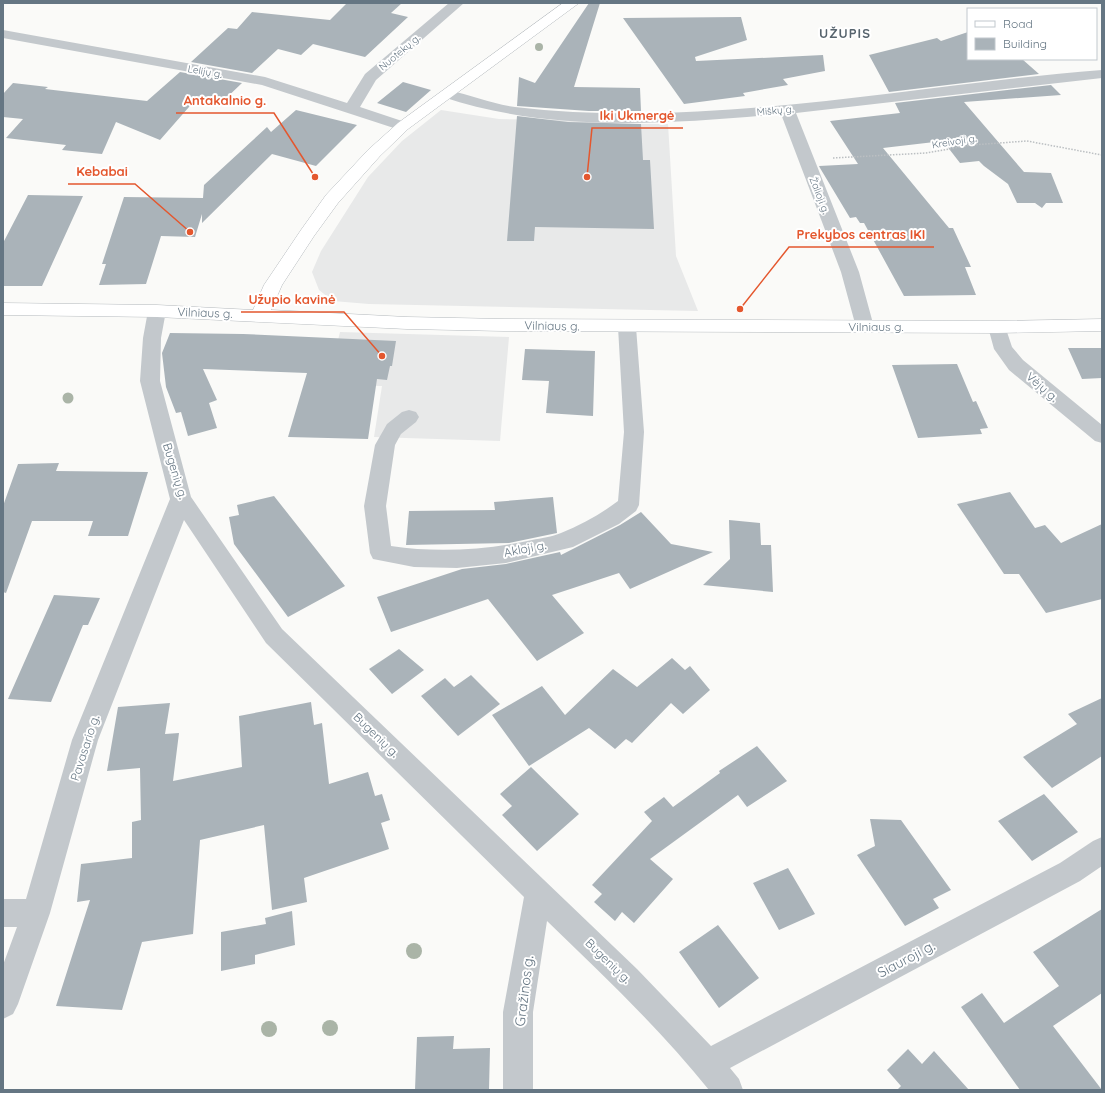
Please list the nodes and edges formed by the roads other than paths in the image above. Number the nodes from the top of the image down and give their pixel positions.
1 (457, 3) edge
2 (572, 3) edge
3 (3, 34) edge
4 (1102, 74) edge
5 (448, 94) junction
6 (351, 109) junction
7 (787, 109) junction
8 (403, 126) junction
9 (3, 309) edge
10 (158, 311) junction
11 (260, 315) junction
12 (1102, 325) edge
13 (627, 327) junction
14 (865, 327) junction
15 (997, 327) junction
16 (409, 417) dead end
17 (1102, 436) edge
18 (181, 498) junction
19 (1102, 850) edge
20 (538, 893) junction
21 (3, 913) edge
22 (36, 913) junction
23 (3, 1004) edge
24 (707, 1064) junction
25 (518, 1090) edge
26 (728, 1090) edge

1 - 6 street, Nuotekų g.
2 - 5 main road
3 - 6 street, Lelijų g.
4 - 7 street, Miškų g.
5 - 7 street, Miškų g.
5 - 8 main road
6 - 8 street, Lelijų g.
7 - 14 street, Žalioji g.
8 - 11 main road
9 - 10 main road, Vilniaus g.
10 - 11 main road, Vilniaus g.
10 - 18 street, Bugenių g.
11 - 13 main road, Vilniaus g.
12 - 15 main road, Vilniaus g.
13 - 14 main road, Vilniaus g.
13 - 16 street, Akloji g.
14 - 15 main road, Vilniaus g.
15 - 17 street, Vėjų g.
18 - 20 street, Bugenių g.
18 - 22 street, Pavasario g.
19 - 24 street, Siauroji g.
20 - 24 street, Bugenių g.
20 - 25 street, Gražinos g.
21 - 22 street
22 - 23 street, Pavasario g.
24 - 26 street, Bugenių g.

